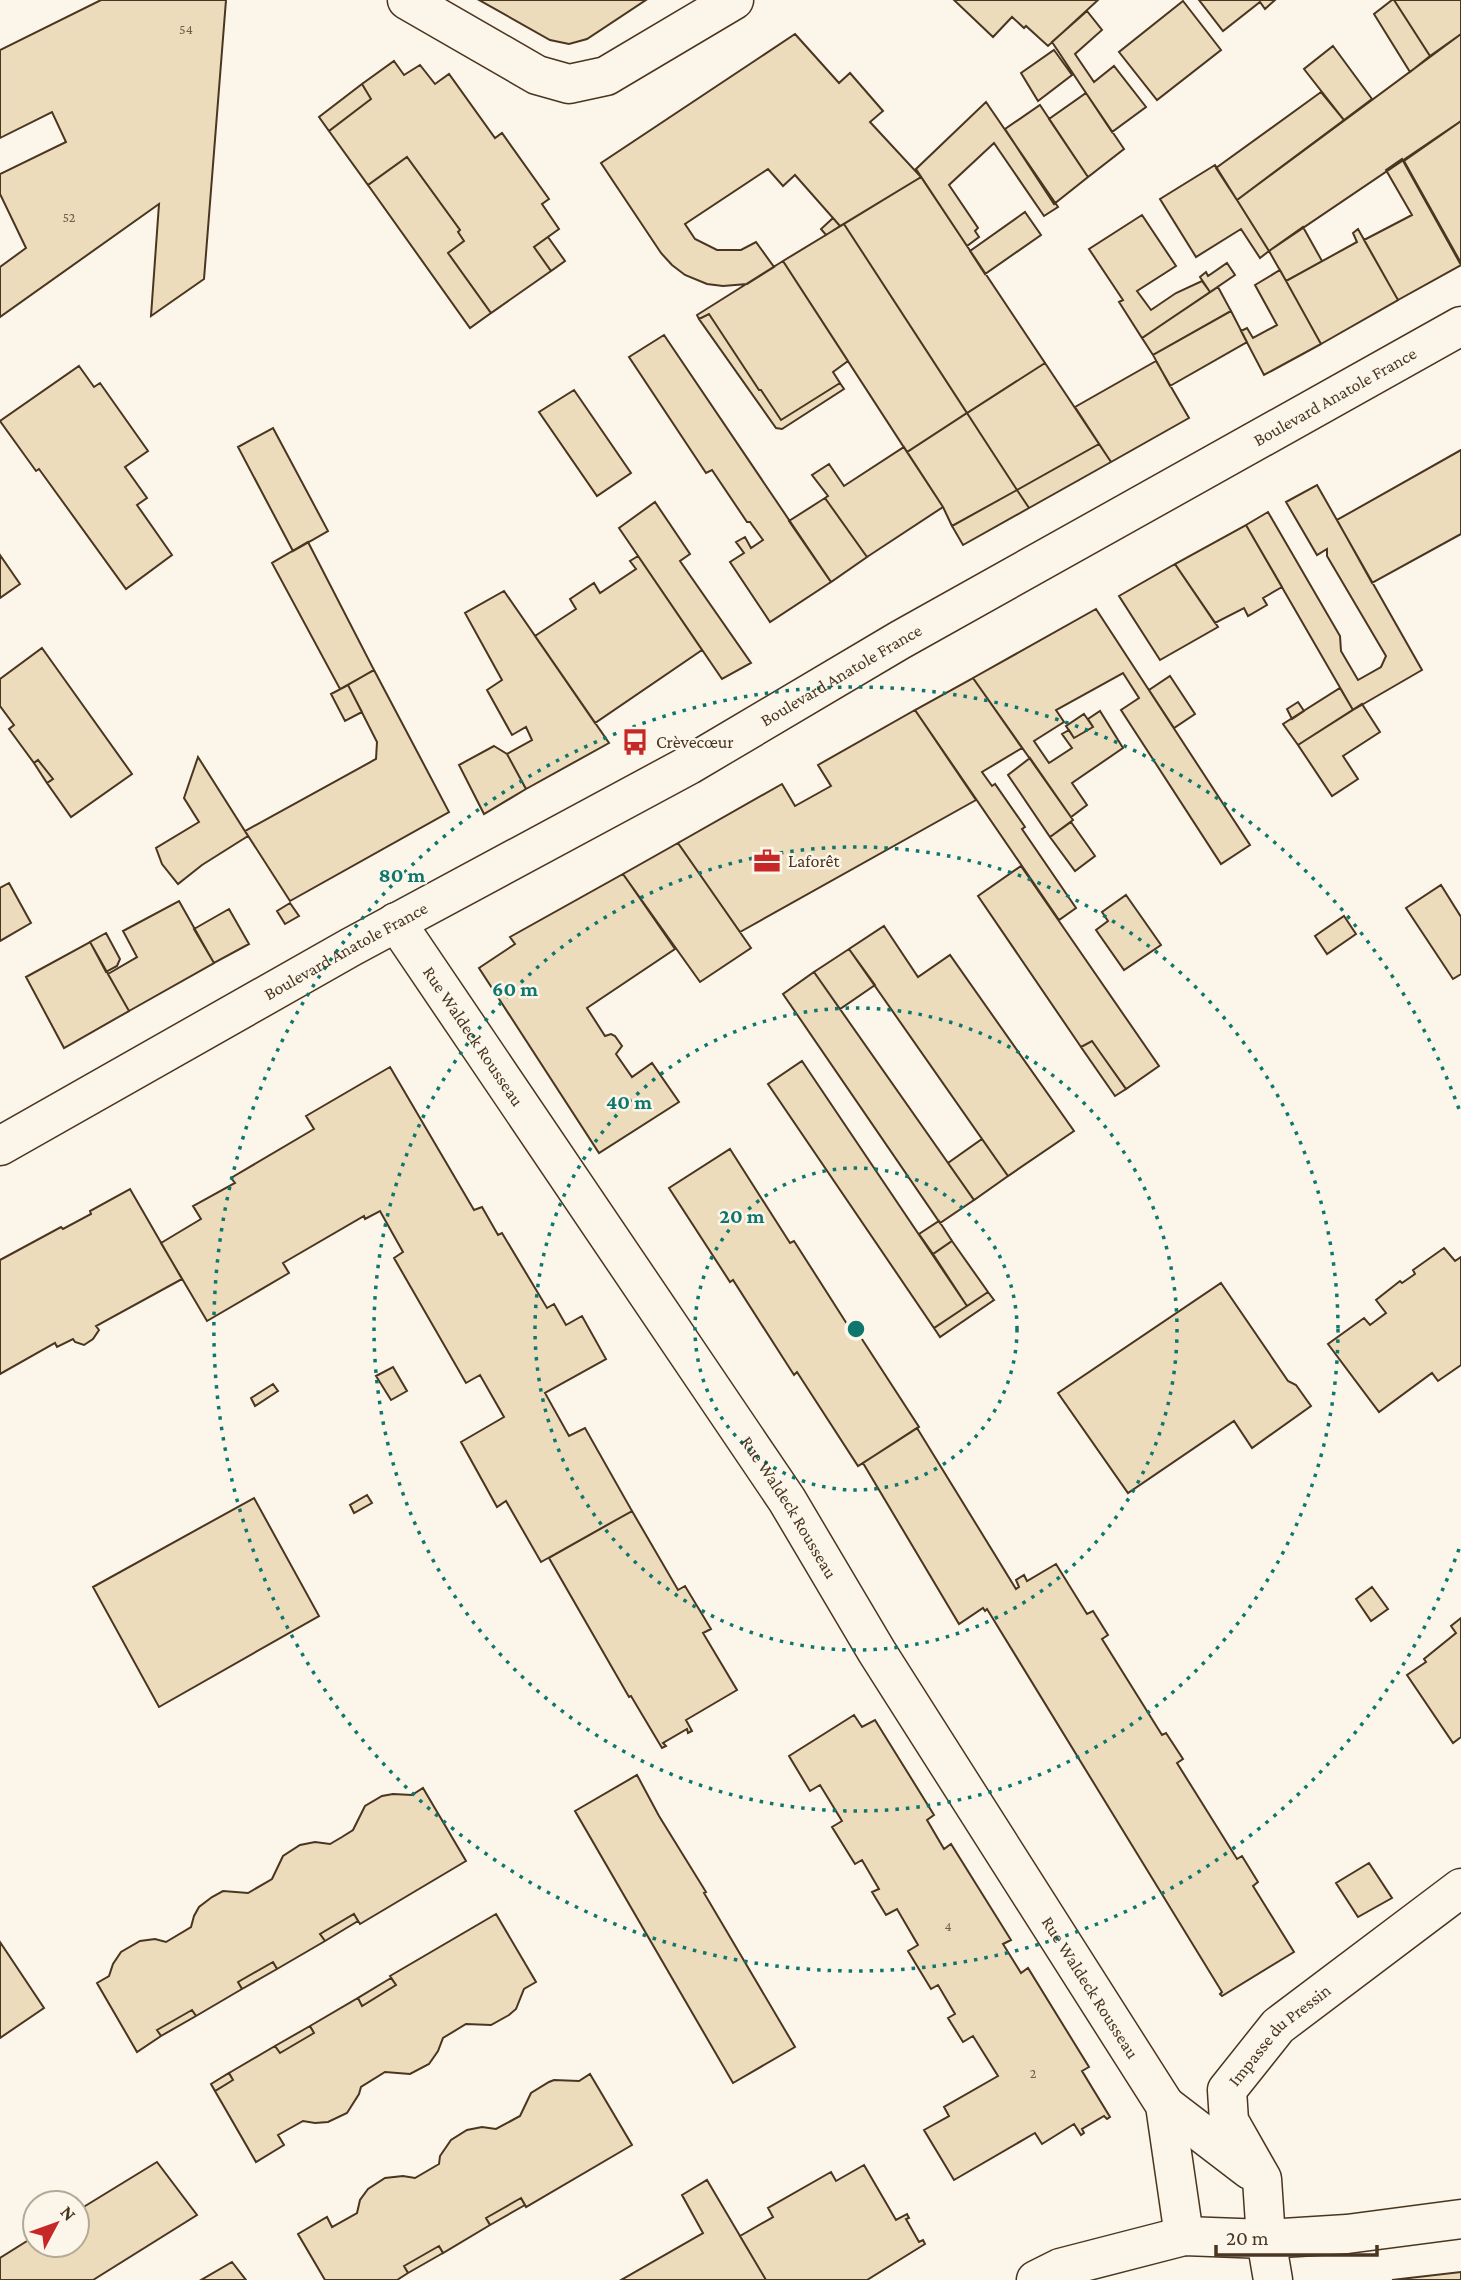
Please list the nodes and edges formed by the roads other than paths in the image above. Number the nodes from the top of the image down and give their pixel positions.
1 (407, 0) edge
2 (734, 0) edge
3 (1461, 326) edge
4 (396, 922) junction
5 (0, 1146) edge
6 (1461, 1888) edge
7 (1165, 2105) junction
8 (1262, 2179) junction
9 (1461, 2219) edge
10 (1184, 2236) junction
11 (1266, 2239) junction
12 (1035, 2280) edge
13 (1273, 2280) edge

1 - 2 street
3 - 4 street, Boulevard Anatole France
4 - 5 street, Boulevard Anatole France
4 - 7 street, Rue Waldeck Rousseau
6 - 8 street, Impasse du Pressin
7 - 8 street, Rue Waldeck Rousseau
7 - 10 street, Rue Waldeck Rousseau
8 - 11 street, Impasse du Pressin
9 - 11 street
10 - 11 street
10 - 12 street
11 - 13 street, Impasse du Pressin

